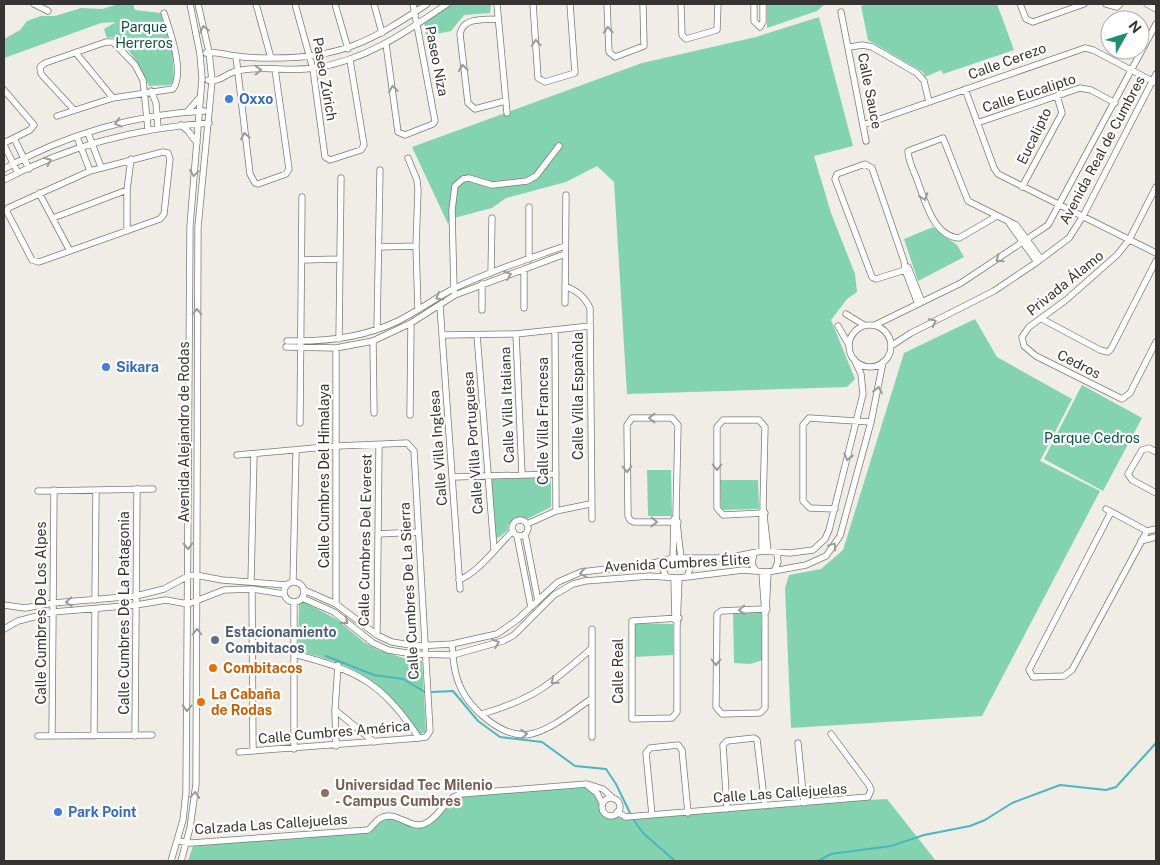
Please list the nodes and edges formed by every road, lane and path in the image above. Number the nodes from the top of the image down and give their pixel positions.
1 (34, 4) edge
2 (190, 4) edge
3 (198, 4) edge
4 (256, 4) edge
5 (295, 4) edge
6 (336, 4) edge
7 (374, 4) edge
8 (412, 4) edge
9 (427, 4) edge
10 (447, 4) edge
11 (497, 4) edge
12 (533, 4) edge
13 (570, 4) edge
14 (607, 4) edge
15 (643, 4) edge
16 (681, 4) edge
17 (718, 4) edge
18 (754, 4) edge
19 (763, 4) edge
20 (1020, 4) edge
21 (1084, 4) edge
22 (1106, 4) edge
23 (1120, 4) edge
24 (1147, 4) edge
25 (1156, 9) edge
26 (48, 11) dead end
27 (415, 12) junction
28 (841, 12) dead end
29 (164, 13) dead end
30 (497, 19) junction
31 (417, 24) junction
32 (1156, 24) edge
33 (382, 33) junction
34 (386, 44) junction
35 (848, 47) junction
36 (348, 49) junction
37 (209, 52) junction
38 (76, 53) junction
39 (200, 54) junction
40 (236, 56) junction
41 (310, 57) junction
42 (271, 58) junction
43 (350, 60) junction
44 (274, 69) junction
45 (313, 69) junction
46 (1133, 70) junction
47 (236, 71) junction
48 (1156, 74) edge
49 (202, 78) junction
50 (212, 81) junction
51 (1154, 82) edge
52 (146, 87) junction
53 (965, 89) junction
54 (4, 90) edge
55 (153, 93) junction
56 (145, 94) junction
57 (201, 95) junction
58 (1057, 96) junction
59 (113, 98) junction
60 (505, 101) junction
61 (929, 102) junction
62 (1115, 103) junction
63 (74, 110) junction
64 (200, 111) junction
65 (210, 111) junction
66 (507, 112) dead end
67 (186, 113) junction
68 (57, 116) dead end
69 (157, 116) junction
70 (147, 117) junction
71 (209, 123) junction
72 (200, 124) junction
73 (863, 124) junction
74 (977, 124) junction
75 (181, 126) junction
76 (158, 128) junction
77 (148, 129) junction
78 (88, 133) junction
79 (77, 137) junction
80 (14, 138) junction
81 (866, 140) dead end
82 (197, 143) junction
83 (4, 144) edge
84 (92, 144) junction
85 (559, 146) dead end
86 (81, 148) junction
87 (24, 158) junction
88 (408, 158) dead end
89 (131, 159) junction
90 (14, 164) junction
91 (101, 167) junction
92 (4, 169) edge
93 (29, 169) junction
94 (380, 170) dead end
95 (90, 171) junction
96 (18, 173) junction
97 (341, 178) dead end
98 (4, 180) edge
99 (1022, 186) junction
100 (1156, 187) edge
101 (127, 190) junction
102 (39, 193) junction
103 (566, 195) dead end
104 (302, 197) dead end
105 (1060, 205) junction
106 (529, 208) dead end
107 (997, 216) junction
108 (1083, 216) junction
109 (53, 218) junction
110 (492, 218) dead end
111 (127, 232) junction
112 (1129, 240) junction
113 (1025, 242) junction
114 (416, 246) junction
115 (565, 246) junction
116 (379, 247) junction
117 (70, 251) junction
118 (565, 254) junction
119 (1156, 254) edge
120 (340, 259) junction
121 (529, 259) junction
122 (302, 260) junction
123 (1039, 260) junction
124 (1156, 261) edge
125 (524, 269) junction
126 (907, 269) junction
127 (491, 272) junction
128 (482, 284) junction
129 (565, 286) junction
130 (454, 288) junction
131 (455, 295) junction
132 (920, 303) junction
133 (564, 304) dead end
134 (440, 306) junction
135 (524, 308) dead end
136 (418, 310) junction
137 (482, 310) dead end
138 (846, 314) dead end
139 (1042, 319) junction
140 (411, 323) junction
141 (864, 325) junction
142 (874, 325) junction
143 (590, 326) junction
144 (838, 326) dead end
145 (377, 329) junction
146 (555, 331) junction
147 (516, 334) junction
148 (443, 335) junction
149 (478, 335) junction
150 (339, 339) junction
151 (373, 340) junction
152 (1156, 342) edge
153 (286, 344) dead end
154 (301, 345) junction
155 (849, 345) junction
156 (891, 346) junction
157 (1024, 346) joint
158 (336, 348) junction
159 (854, 360) junction
160 (883, 362) junction
161 (374, 413) dead end
162 (410, 415) dead end
163 (857, 420) junction
164 (871, 422) junction
165 (300, 423) dead end
166 (379, 445) junction
167 (337, 446) junction
168 (296, 452) junction
169 (1156, 452) edge
170 (254, 454) junction
171 (237, 455) dead end
172 (556, 474) junction
173 (522, 475) junction
174 (488, 476) junction
175 (453, 477) junction
176 (137, 489) junction
177 (153, 489) dead end
178 (54, 490) junction
179 (96, 490) junction
180 (38, 491) dead end
181 (1156, 493) edge
182 (590, 504) junction
183 (835, 509) junction
184 (556, 511) junction
185 (763, 511) junction
186 (592, 519) dead end
187 (676, 522) junction
188 (527, 524) junction
189 (1156, 529) edge
190 (1147, 531) junction
191 (417, 532) junction
192 (515, 533) junction
193 (378, 534) junction
194 (525, 534) junction
195 (1156, 537) edge
196 (1141, 541) junction
197 (494, 549) junction
198 (813, 550) junction
199 (765, 551) junction
200 (754, 553) junction
201 (777, 553) junction
202 (673, 558) junction
203 (684, 558) junction
204 (666, 560) junction
205 (818, 561) junction
206 (530, 564) junction
207 (522, 565) junction
208 (607, 569) junction
209 (775, 569) junction
210 (762, 572) junction
211 (196, 575) junction
212 (188, 576) junction
213 (666, 577) junction
214 (687, 577) junction
215 (677, 578) junction
216 (608, 579) junction
217 (460, 580) junction
218 (251, 582) junction
219 (290, 584) junction
220 (252, 589) junction
221 (460, 589) dead end
222 (304, 590) junction
223 (284, 594) junction
224 (136, 596) junction
225 (302, 598) junction
226 (537, 599) junction
227 (95, 600) junction
228 (197, 602) junction
229 (294, 602) junction
230 (53, 603) junction
231 (188, 604) junction
232 (336, 604) junction
233 (4, 605) edge
234 (136, 605) junction
235 (531, 605) junction
236 (540, 608) junction
237 (95, 609) junction
238 (765, 611) junction
239 (53, 612) junction
240 (532, 616) junction
241 (676, 618) junction
242 (4, 629) edge
243 (592, 629) dead end
244 (377, 635) junction
245 (452, 644) junction
246 (426, 646) junction
247 (591, 649) junction
248 (294, 654) junction
249 (426, 654) junction
250 (453, 655) junction
251 (338, 665) junction
252 (591, 699) junction
253 (335, 710) junction
254 (482, 714) junction
255 (429, 734) joint
256 (831, 734) dead end
257 (152, 735) dead end
258 (38, 736) dead end
259 (52, 736) junction
260 (94, 736) junction
261 (135, 736) junction
262 (592, 737) dead end
263 (419, 738) junction
264 (374, 742) junction
265 (798, 743) dead end
266 (336, 746) junction
267 (294, 748) junction
268 (253, 751) junction
269 (239, 752) dead end
270 (187, 761) junction
271 (196, 770) junction
272 (586, 784) junction
273 (614, 799) junction
274 (602, 803) junction
275 (804, 803) junction
276 (765, 806) junction
277 (727, 809) junction
278 (617, 812) junction
279 (688, 813) junction
280 (652, 815) junction
281 (178, 841) junction
282 (187, 843) junction
283 (171, 861) edge
284 (181, 861) edge

1 - 26 street
2 - 39 street, Avenida Alejandro de Rodas
37 -> 3 street, Avenida Alejandro de Rodas
4 - 42 street
5 - 41 street, Paseo Zúrich
6 - 36 street
7 - 33 street
8 - 27 street, Paseo Niza
9 - 27 street
10 - 31 street
11 - 30 street
13 -> 12 street
15 -> 14 street
16 - 17 street
18 - 19 street
20 - 21 street
22 - 23 street
24 - 25 street
27 - 31 street, Paseo Niza
27 - 33 street
28 - 35 street, Calle Sauce
29 - 55 street
30 - 60 street
60 -> 30 street
31 - 34 street
31 -> 34 street, Paseo Niza
32 - 46 street, Avenida Real de Cumbres
33 - 36 street
34 - 43 street
35 - 61 street
35 - 73 street, Calle Sauce
36 - 41 street
37 - 39 street
37 - 40 street
37 - 50 street, Avenida Alejandro de Rodas
38 - 52 street
38 - 59 street
38 - 63 street
39 - 49 street, Avenida Alejandro de Rodas
40 - 42 street
40 - 47 street
41 - 42 street
41 - 45 street, Paseo Zúrich
43 - 45 street
43 - 45 street, Paseo Zúrich
44 - 45 street
47 -> 44 street
44 -> 47 street
46 - 51 street, Calle Cerezo
46 - 53 street, Calle Cerezo
46 - 62 street, Avenida Real de Cumbres
47 - 50 street
48 - 51 street, Avenida Real de Cumbres
49 - 50 street
49 - 57 street, Avenida Alejandro de Rodas
50 - 65 street, Avenida Alejandro de Rodas
51 - 108 street, Avenida Real de Cumbres
52 - 55 street
52 - 56 street
53 - 61 street, Calle Cerezo
53 - 74 street
54 - 80 street
55 - 56 street
55 - 69 street
56 - 59 street
56 - 70 street
57 - 64 street, Avenida Alejandro de Rodas
57 - 67 street
58 - 62 street, Calle Eucalipto
58 - 74 street, Calle Eucalipto
58 - 99 street, Eucalipto
59 - 63 street
60 - 66 street
61 - 73 street, Calle Cerezo
62 - 105 street, Avenida Real de Cumbres
63 - 68 street
64 - 65 street
64 - 67 street
64 - 72 street, Avenida Alejandro de Rodas
65 - 71 street, Avenida Alejandro de Rodas
67 - 69 street
69 - 70 street
69 - 76 street
70 - 77 street
70 -> 78 street
71 - 72 street
211 -> 71 street, Avenida Alejandro de Rodas
72 - 75 street
72 - 82 street, Avenida Alejandro de Rodas
73 - 81 street, Calle Sauce
74 - 99 street
75 - 76 street
75 - 82 street
76 - 77 street
77 - 84 street
78 - 79 street
78 - 84 street
79 - 86 street
79 - 87 street
80 - 83 street
80 - 87 street
82 -> 212 street, Avenida Alejandro de Rodas
83 - 90 street
84 - 86 street
84 - 91 street
85 - 130 street
93 -> 86 street
86 - 95 street
87 - 90 street
87 - 93 street
88 - 114 street
89 - 91 street
89 - 101 street
89 - 111 street
90 - 92 street
90 - 96 street
91 - 95 street
93 - 96 street
94 - 116 street
95 - 102 street
96 - 98 street
97 - 120 street
99 - 105 street
100 - 112 street, Privada Álamo
101 - 109 street
101 - 111 street
102 - 109 street
102 - 117 street
103 - 115 street
104 - 122 street
105 - 108 street
105 - 113 street, Avenida Real de Cumbres
106 - 121 street
107 -> 107 street
107 - 113 street
108 - 112 street
108 - 123 street, Avenida Real de Cumbres
109 - 117 street
110 - 127 street
111 - 117 street
112 - 119 street
112 - 139 street, Privada Álamo
113 - 123 street
113 -> 132 street, Avenida Real de Cumbres
114 - 116 street
114 - 136 street
115 - 118 street
115 - 121 street
116 - 145 street
118 - 125 street
118 - 129 street
120 - 122 street
120 - 150 street
121 - 127 street
122 - 154 street
156 -> 123 street, Avenida Real de Cumbres
124 - 139 street
128 -> 125 street
125 - 135 street
126 - 126 street
126 - 132 street
127 - 130 street
128 - 131 street
128 - 137 street
129 - 133 street
129 - 143 street, Calle Villa Española
130 - 131 street
130 -> 136 street
131 - 134 street
132 - 142 street, Avenida Real de Cumbres
134 - 140 street
134 - 148 street, Calle Villa Inglesa
136 - 145 street
138 - 141 street
139 - 157 street, Privada Álamo
140 - 151 street
140 - 162 street
141 - 142 street
141 - 155 street
142 - 156 street
143 - 146 street
143 - 182 street, Calle Villa Española
144 - 155 street
145 - 150 street
146 - 147 street
146 - 172 street, Calle Villa Francesa
147 - 149 street
147 - 173 street, Calle Villa Italiana
148 - 149 street
148 - 175 street, Calle Villa Inglesa
149 - 174 street, Calle Villa Portuguesa
150 - 154 street
151 - 158 street
151 - 161 street
152 - 157 street, Cedros
153 - 154 street
154 - 158 street
154 - 165 street
155 - 159 street
156 - 160 street
158 - 167 street, Calle Cumbres Del Himalaya
159 - 160 street
159 - 163 street
164 -> 160 street
163 - 164 street
163 -> 183 street
163 - 183 street
205 -> 164 street
166 - 167 street
166 - 191 street, Calle Cumbres De La Sierra
166 - 193 street, Calle Cumbres Del Everest
167 - 168 street
167 - 232 street, Calle Cumbres Del Himalaya
168 - 170 street
168 - 219 street, Calle Cumbres Del Himalaya
169 - 181 street
170 - 171 street
170 - 218 street
172 - 173 street
172 - 184 street, Calle Villa Francesa
173 - 174 street
174 - 175 street
174 - 197 street, Calle Villa Portuguesa
175 - 217 street, Calle Villa Inglesa
176 - 177 street
176 - 179 street
176 - 224 street, Calle Cumbres De La Patagonia
178 - 179 street
178 - 180 street
178 - 230 street, Calle Cumbres De Los Alpes
179 - 227 street
182 - 184 street
182 - 186 street, Calle Villa Española
183 - 198 street
184 - 188 street
185 -> 185 street
185 - 199 street
187 -> 187 street
187 - 202 street
187 - 203 street
188 - 192 street
188 - 194 street
189 - 190 street
190 - 196 street
190 - 196 street
191 - 193 street
191 - 246 street, Calle Cumbres De La Sierra
192 - 194 street
192 - 197 street
192 - 207 street
193 - 244 street, Calle Cumbres Del Everest
194 - 206 street
195 - 196 street
197 - 217 street
198 - 201 street, Avenida Cumbres Élite
198 - 205 street
199 - 200 street, Avenida Cumbres Élite
199 - 201 street, Avenida Cumbres Élite
200 - 203 street, Avenida Cumbres Élite
200 - 210 street
201 - 209 street
202 - 203 street, Avenida Cumbres Élite
202 - 204 street, Avenida Cumbres Élite
203 - 214 street
204 - 208 street, Avenida Cumbres Élite
204 - 213 street
205 - 209 street, Avenida Cumbres Élite
206 - 207 street
206 - 226 street
207 - 235 street
208 - 216 street
208 -> 226 street, Avenida Cumbres Élite
209 - 210 street, Avenida Cumbres Élite
210 - 214 street, Avenida Cumbres Élite
210 - 238 street
211 - 212 street
211 - 218 street
211 - 228 street, Avenida Alejandro de Rodas
212 - 224 street
212 - 231 street, Avenida Alejandro de Rodas
213 - 215 street, Avenida Cumbres Élite
213 - 216 street, Avenida Cumbres Élite
214 - 215 street, Avenida Cumbres Élite
215 - 241 street, Calle Real
216 - 236 street, Avenida Cumbres Élite
217 - 221 street, Calle Villa Inglesa
218 - 219 street
219 - 222 street
219 - 223 street
220 - 223 street
220 - 228 street
220 - 268 street
222 - 225 street
222 - 232 street, Avenida Cumbres Élite
223 - 229 street
224 - 227 street
224 - 234 street, Calle Cumbres De La Patagonia
225 - 229 street
225 -> 249 street, Avenida Cumbres Élite
226 - 235 street, Avenida Cumbres Élite
226 - 236 street
227 -> 230 street
228 - 231 street
271 -> 228 street, Avenida Alejandro de Rodas
229 - 248 street
230 - 233 street
230 - 239 street, Calle Cumbres De Los Alpes
231 - 234 street
231 -> 270 street, Avenida Alejandro de Rodas
232 - 244 street, Avenida Cumbres Élite
234 - 237 street
234 - 261 street, Calle Cumbres De La Patagonia
235 - 240 street
235 - 245 street, Avenida Cumbres Élite
236 - 240 street, Avenida Cumbres Élite
237 - 239 street
237 - 260 street
238 -> 238 street
239 - 242 street
239 - 259 street, Calle Cumbres De Los Alpes
250 -> 240 street, Avenida Cumbres Élite
241 - 241 street, Calle Real
243 - 247 street
244 - 246 street, Avenida Cumbres Élite
245 - 246 street, Avenida Cumbres Élite
245 - 250 street
246 - 249 street, Calle Cumbres De La Sierra
247 - 252 street
247 -> 254 street
248 - 251 street
248 - 267 street
249 - 250 street, Avenida Cumbres Élite
249 - 255 street, Calle Cumbres De La Sierra
250 - 254 street
251 - 253 street
251 - 263 street
254 -> 252 street
252 - 262 street
253 - 264 street
253 - 266 street
255 - 263 street, Calle Cumbres América
256 - 275 street, Calle Las Callejuelas
257 - 261 street
258 - 259 street
259 - 260 street
260 - 261 street
263 - 264 street, Calle Cumbres América
264 - 266 street, Calle Cumbres América
265 - 275 street
266 - 267 street, Calle Cumbres América
267 - 268 street, Calle Cumbres América
268 - 269 street, Calle Cumbres América
270 - 271 street
270 - 281 street, Avenida Alejandro de Rodas
282 -> 271 street, Avenida Alejandro de Rodas
272 - 273 street, Calzada Las Callejuelas
272 - 274 street
272 - 282 street, Calzada Las Callejuelas
273 - 274 street
273 - 278 street
274 - 278 street
275 - 276 street, Calle Las Callejuelas
276 - 277 street, Calle Las Callejuelas
276 - 277 street
277 - 279 street, Calle Las Callejuelas
278 - 280 street, Calle Las Callejuelas
279 - 280 street, Calle Las Callejuelas
279 - 280 street
281 - 282 street, Calzada Las Callejuelas
281 - 283 street, Avenida Alejandro de Rodas
282 - 284 street, Avenida Alejandro de Rodas

